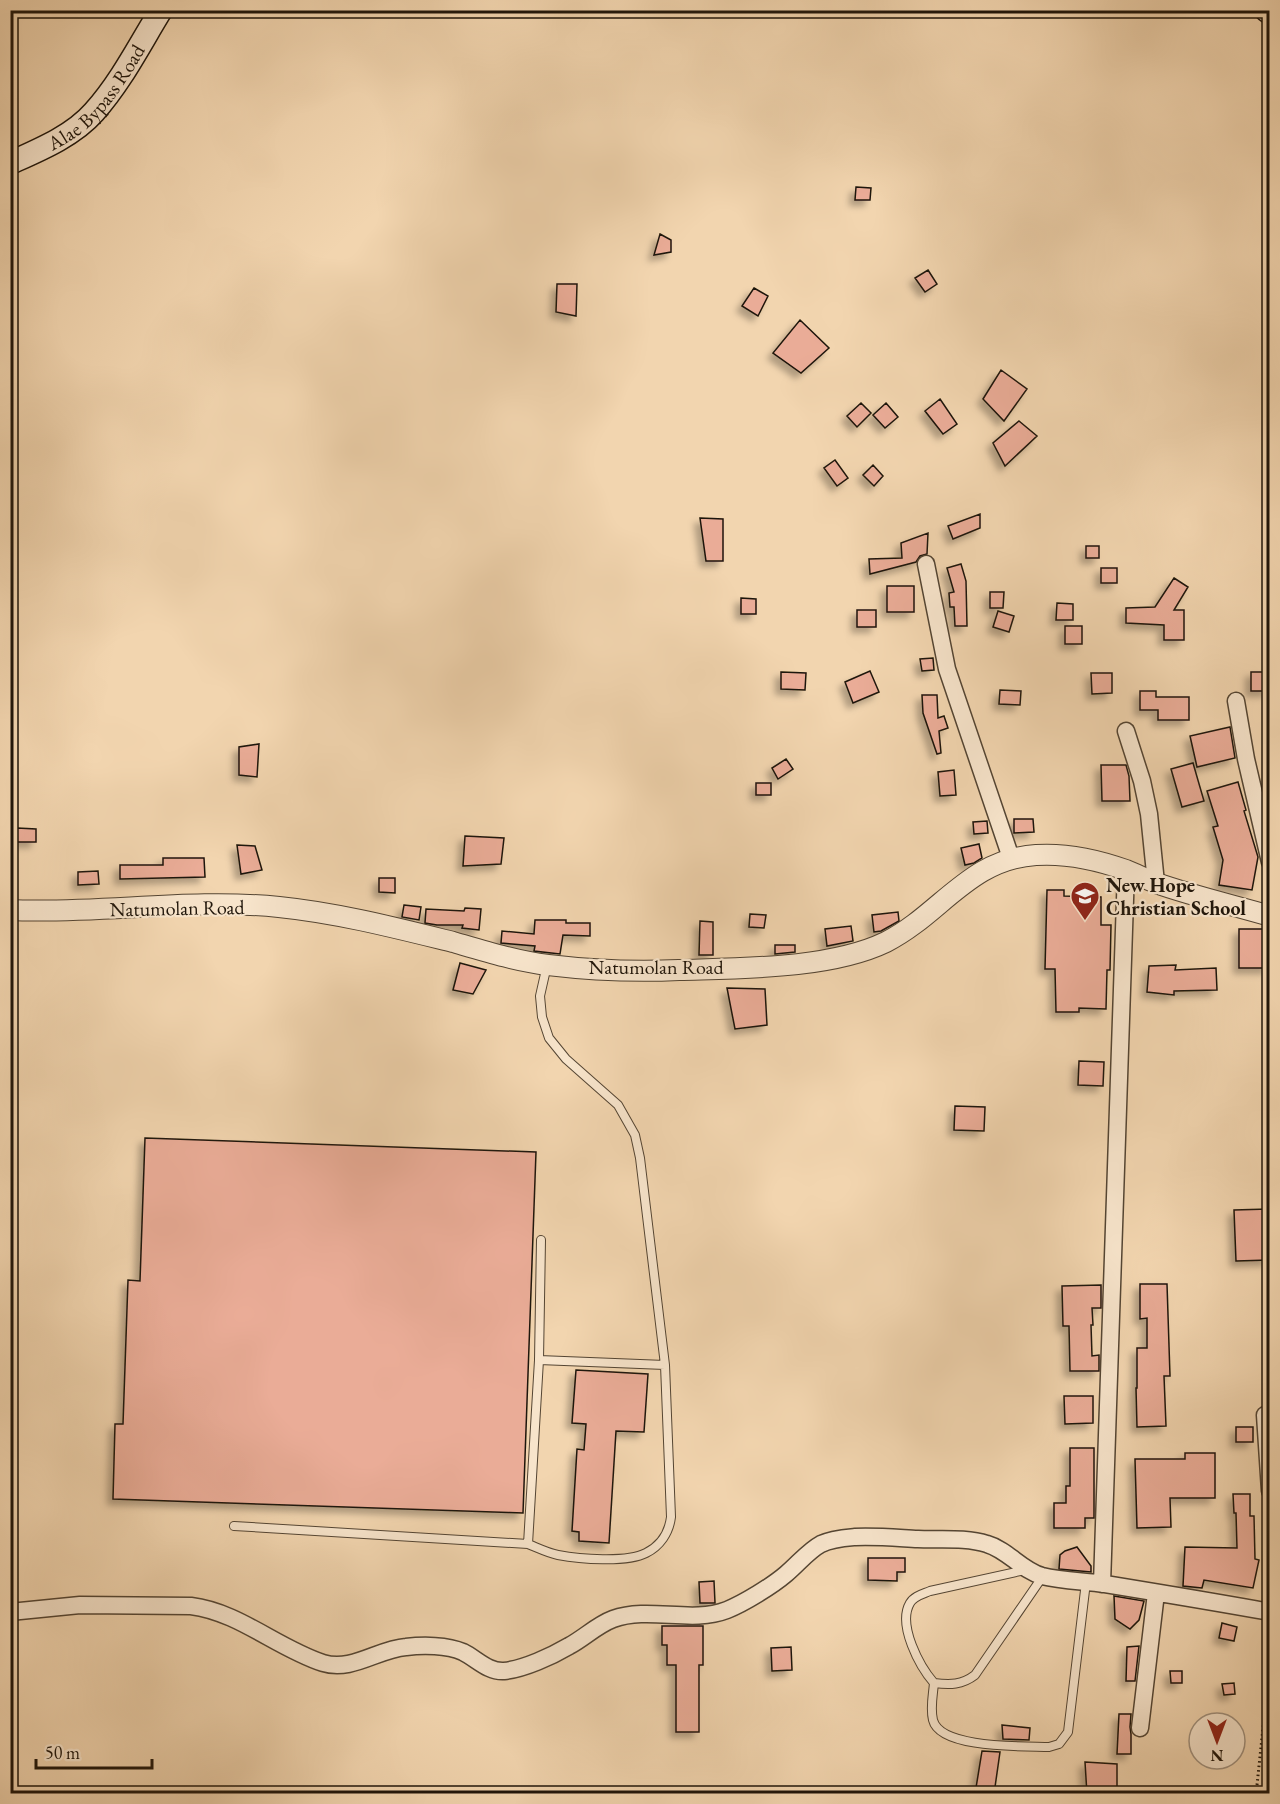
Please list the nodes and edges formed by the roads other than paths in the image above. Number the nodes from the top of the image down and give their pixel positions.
1 (161, 10) edge
2 (10, 163) edge
3 (926, 564) dead end
4 (1236, 701) dead end
5 (1126, 731) dead end
6 (1011, 858) junction
7 (1269, 862) edge
8 (1126, 870) junction
9 (1156, 883) junction
10 (10, 910) edge
11 (1269, 916) edge
12 (547, 965) junction
13 (541, 1240) dead end
14 (539, 1360) junction
15 (665, 1365) junction
16 (1265, 1415) dead end
17 (1269, 1491) edge
18 (234, 1526) dead end
19 (528, 1544) junction
20 (1026, 1570) junction
21 (1043, 1576) junction
22 (1094, 1583) junction
23 (1156, 1593) junction
24 (10, 1612) edge
25 (1269, 1612) edge
26 (934, 1683) junction
27 (1140, 1728) dead end

1 - 2 main road, Alae Bypass Road
3 - 6 street
4 - 7 street
5 - 9 street
6 - 8 street, Natumolan Road
6 - 12 street, Natumolan Road
8 - 9 street, Natumolan Road
8 - 22 street
9 - 11 street, Natumolan Road
10 - 12 street, Natumolan Road
12 - 15 lane
13 - 14 lane
14 - 15 lane
14 - 19 lane
15 - 19 lane
16 - 17 street
18 - 19 lane
20 - 21 street
20 - 24 street
20 - 26 lane
21 - 22 street
21 - 26 lane
22 - 23 street
22 - 26 lane
23 - 25 street
23 - 27 street

